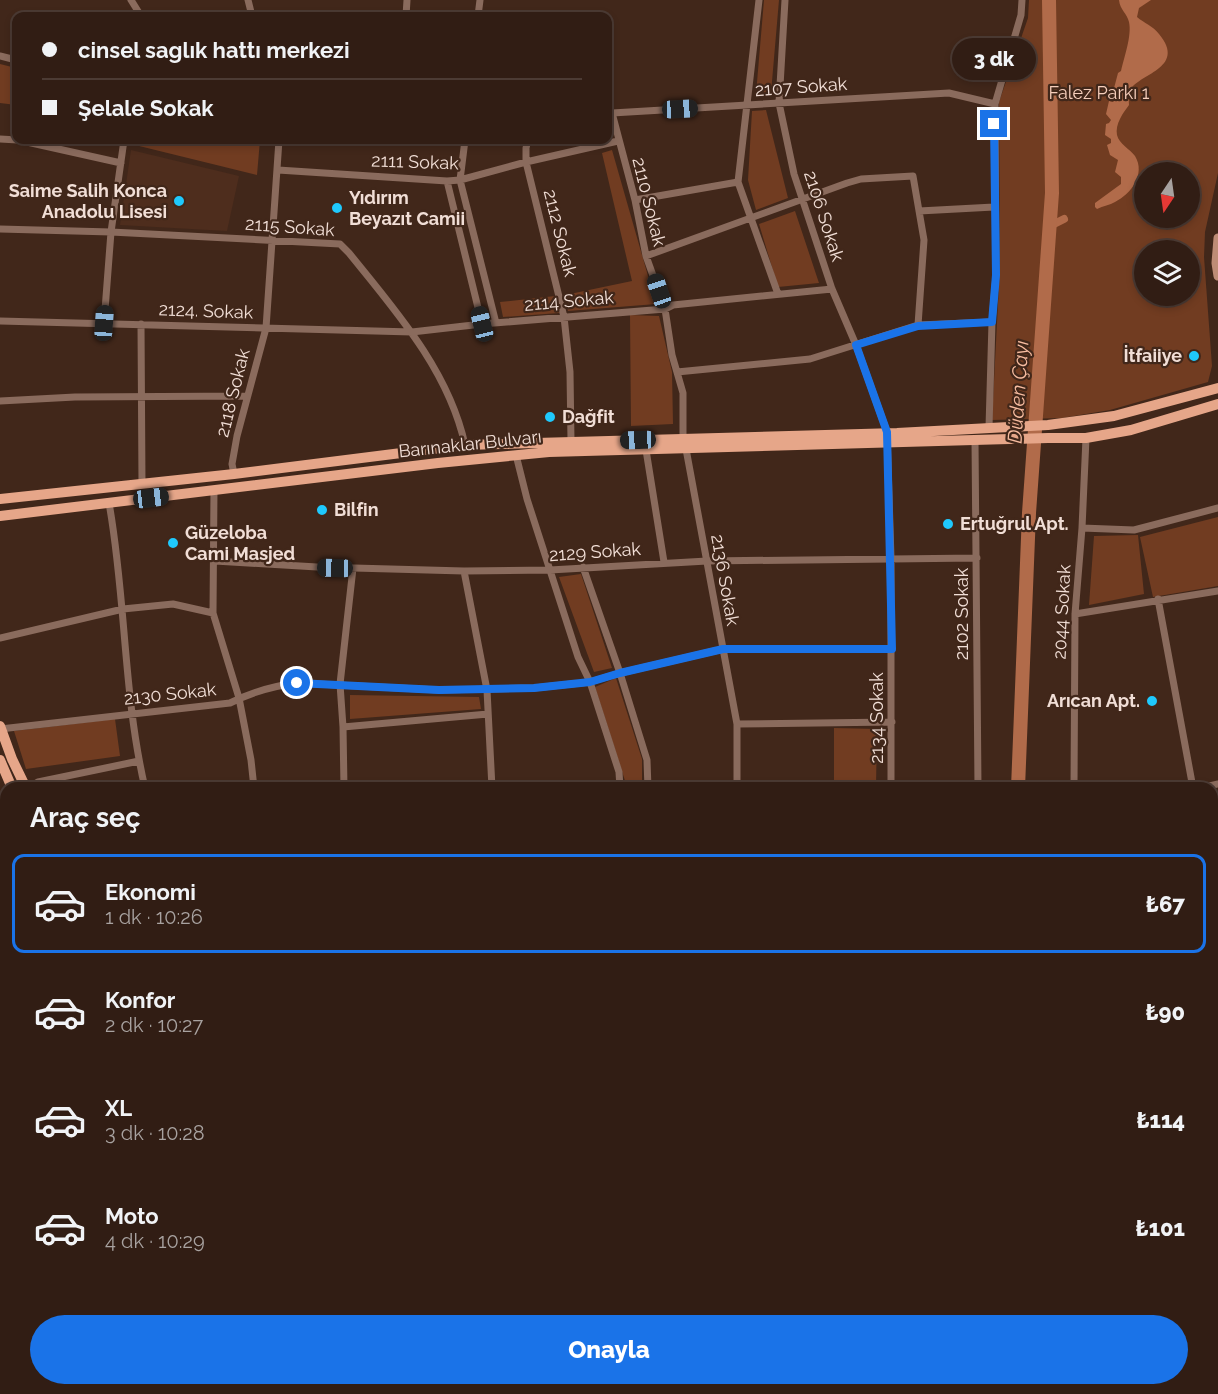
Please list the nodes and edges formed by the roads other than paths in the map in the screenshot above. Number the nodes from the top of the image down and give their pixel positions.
1 (759, 0) edge
2 (785, 0) edge
3 (1022, 0) edge
4 (779, 103) junction
5 (995, 104) junction
6 (748, 106) junction
7 (612, 112) edge
8 (612, 119) edge
9 (618, 141) junction
10 (612, 142) edge
11 (36, 144) edge
12 (123, 144) edge
13 (279, 144) edge
14 (464, 144) edge
15 (527, 144) edge
16 (605, 144) edge
17 (526, 162) junction
18 (121, 163) junction
19 (278, 170) junction
20 (460, 180) junction
21 (447, 181) junction
22 (738, 182) junction
23 (635, 200) junction
24 (802, 200) junction
25 (994, 207) junction
26 (919, 211) junction
27 (750, 218) junction
28 (0, 229) edge
29 (111, 232) junction
30 (1218, 238) edge
31 (272, 240) junction
32 (646, 256) junction
33 (1217, 263) edge
34 (1218, 276) edge
35 (832, 289) junction
36 (778, 294) junction
37 (665, 309) junction
38 (564, 316) junction
39 (0, 321) edge
40 (992, 322) junction
41 (104, 323) junction
42 (496, 323) junction
43 (141, 324) junction
44 (482, 324) junction
45 (918, 326) junction
46 (266, 328) junction
47 (412, 332) junction
48 (856, 345) junction
49 (677, 372) junction
50 (1218, 388) edge
51 (141, 396) junction
52 (247, 396) junction
53 (0, 401) edge
54 (1218, 404) edge
55 (989, 427) junction
56 (888, 437) junction
57 (1086, 438) junction
58 (975, 440) junction
59 (571, 441) junction
60 (685, 444) junction
61 (465, 445) junction
62 (646, 450) junction
63 (516, 455) junction
64 (234, 474) junction
65 (142, 484) junction
66 (214, 490) junction
67 (0, 499) edge
68 (109, 503) junction
69 (1218, 508) edge
70 (0, 516) edge
71 (1082, 528) junction
72 (891, 558) junction
73 (977, 558) junction
74 (215, 561) junction
75 (707, 561) junction
76 (664, 562) junction
77 (583, 567) junction
78 (353, 568) junction
79 (550, 570) junction
80 (464, 571) junction
81 (1218, 591) edge
82 (1158, 599) junction
83 (123, 609) junction
84 (213, 613) junction
85 (1075, 614) junction
86 (0, 638) edge
87 (723, 649) junction
88 (892, 649) junction
89 (620, 673) junction
90 (590, 682) junction
91 (340, 684) junction
92 (487, 690) junction
93 (239, 698) junction
94 (132, 713) junction
95 (488, 714) junction
96 (892, 722) junction
97 (737, 724) junction
98 (343, 727) junction
99 (0, 728) edge
100 (0, 760) edge
101 (139, 761) junction
102 (9, 782) edge
103 (25, 782) edge
104 (38, 782) edge
105 (144, 782) edge
106 (254, 782) edge
107 (344, 782) edge
108 (492, 782) edge
109 (620, 782) edge
110 (648, 782) edge
111 (737, 782) edge
112 (891, 782) edge
113 (978, 782) edge
114 (1074, 782) edge
115 (1192, 782) edge

1 - 6 street
2 - 4 street, 2106 Sokak
3 - 5 street
4 - 5 street, 2107 Sokak
4 - 6 street, 2107 Sokak
4 - 24 street, 2106 Sokak
5 - 25 street
6 - 7 street, 2107 Sokak
6 - 22 street
8 - 9 street, 2110 Sokak
9 - 10 street, 2111 Sokak
9 - 23 street, 2110 Sokak
11 - 18 street
12 - 18 street
13 - 19 street, 2118 Sokak
14 - 20 street
15 - 17 street, 2112 Sokak
16 - 17 street, 2111 Sokak
17 - 20 street, 2111 Sokak
17 - 38 street, 2112 Sokak
18 - 29 street
19 - 21 street, 2111 Sokak
19 - 31 street, 2118 Sokak
20 - 21 street, 2111 Sokak
20 - 42 street
21 - 44 street
22 - 23 street
22 - 27 street
23 - 32 street, 2110 Sokak
24 - 26 street
24 - 27 street
24 - 35 street, 2106 Sokak
25 - 26 street
25 - 40 street
26 - 45 street
27 - 32 street
27 - 36 street
28 - 29 street, 2115 Sokak
29 - 31 street, 2115 Sokak
29 - 41 street
30 - 33 street
31 - 46 street, 2118 Sokak
31 - 47 street, 2115 Sokak
32 - 37 street, 2110 Sokak
33 - 34 street
35 - 36 street, 2114 Sokak
35 - 48 street, 2106 Sokak
36 - 37 street, 2114 Sokak
37 - 38 street, 2114 Sokak
37 - 49 street, 2110 Sokak
38 - 42 street, 2114 Sokak
38 - 59 street, 2112 Sokak
39 - 41 street, 2124. Sokak
40 - 45 street
40 - 55 street
41 - 43 street, 2124. Sokak
42 - 44 street, 2114 Sokak
43 - 46 street, 2124. Sokak
43 - 51 street
44 - 47 street, 2124. Sokak
45 - 48 street
46 - 47 street, 2124. Sokak
46 - 52 street, 2118 Sokak
47 - 61 street, 2115 Sokak
48 - 49 street
48 - 56 street, 2106 Sokak
49 - 60 street, 2110 Sokak
50 - 55 main road
51 - 52 street
51 - 53 street
51 - 65 street
52 - 64 street, 2118 Sokak
54 - 57 main road
55 - 56 main road
56 - 58 main road, Barınaklar Bulvarı
56 - 60 main road, Barınaklar Bulvarı
56 - 72 street, 2134 Sokak
57 - 58 main road, Barınaklar Bulvarı
57 - 71 street, 2044 Sokak
58 - 73 street, 2102 Sokak
59 - 60 main road, Barınaklar Bulvarı
59 - 61 main road, Barınaklar Bulvarı
60 - 62 main road, Barınaklar Bulvarı
60 - 75 street, 2136 Sokak
61 - 64 main road, Barınaklar Bulvarı
62 - 63 main road, Barınaklar Bulvarı
62 - 76 street
63 - 66 main road, Barınaklar Bulvarı
63 - 79 street
64 - 65 main road, Barınaklar Bulvarı
65 - 67 main road, Barınaklar Bulvarı
66 - 68 main road, Barınaklar Bulvarı
66 - 74 street
68 - 70 main road, Barınaklar Bulvarı
68 - 83 street
69 - 71 street
71 - 85 street, 2044 Sokak
72 - 73 street, 2129 Sokak
72 - 75 street, 2129 Sokak
72 - 88 street, 2134 Sokak
73 - 113 street, 2102 Sokak
74 - 78 street, 2129 Sokak
74 - 84 street
75 - 76 street, 2129 Sokak
75 - 87 street, 2136 Sokak
76 - 77 street, 2129 Sokak
77 - 79 street, 2129 Sokak
77 - 89 street
78 - 80 street, 2129 Sokak
78 - 91 street
79 - 80 street, 2129 Sokak
79 - 90 street
80 - 92 street
81 - 82 street
82 - 85 street
82 - 115 street
83 - 84 street
83 - 86 street
83 - 94 street
84 - 93 street
85 - 114 street, 2044 Sokak
87 - 88 street, 2130 Sokak
87 - 89 street, 2130 Sokak
87 - 97 street, 2136 Sokak
88 - 96 street, 2134 Sokak
89 - 90 street, 2130 Sokak
89 - 110 street
90 - 92 street, 2130 Sokak
90 - 109 street
91 - 92 street, 2130 Sokak
91 - 93 street, 2130 Sokak
91 - 98 street
92 - 95 street
93 - 94 street, 2130 Sokak
93 - 106 street
94 - 99 street, 2130 Sokak
94 - 101 street
95 - 98 street
95 - 108 street
96 - 97 street
96 - 112 street, 2134 Sokak
97 - 111 street, 2136 Sokak
98 - 107 street
99 - 103 main road
100 - 102 main road
101 - 104 street
101 - 105 street

